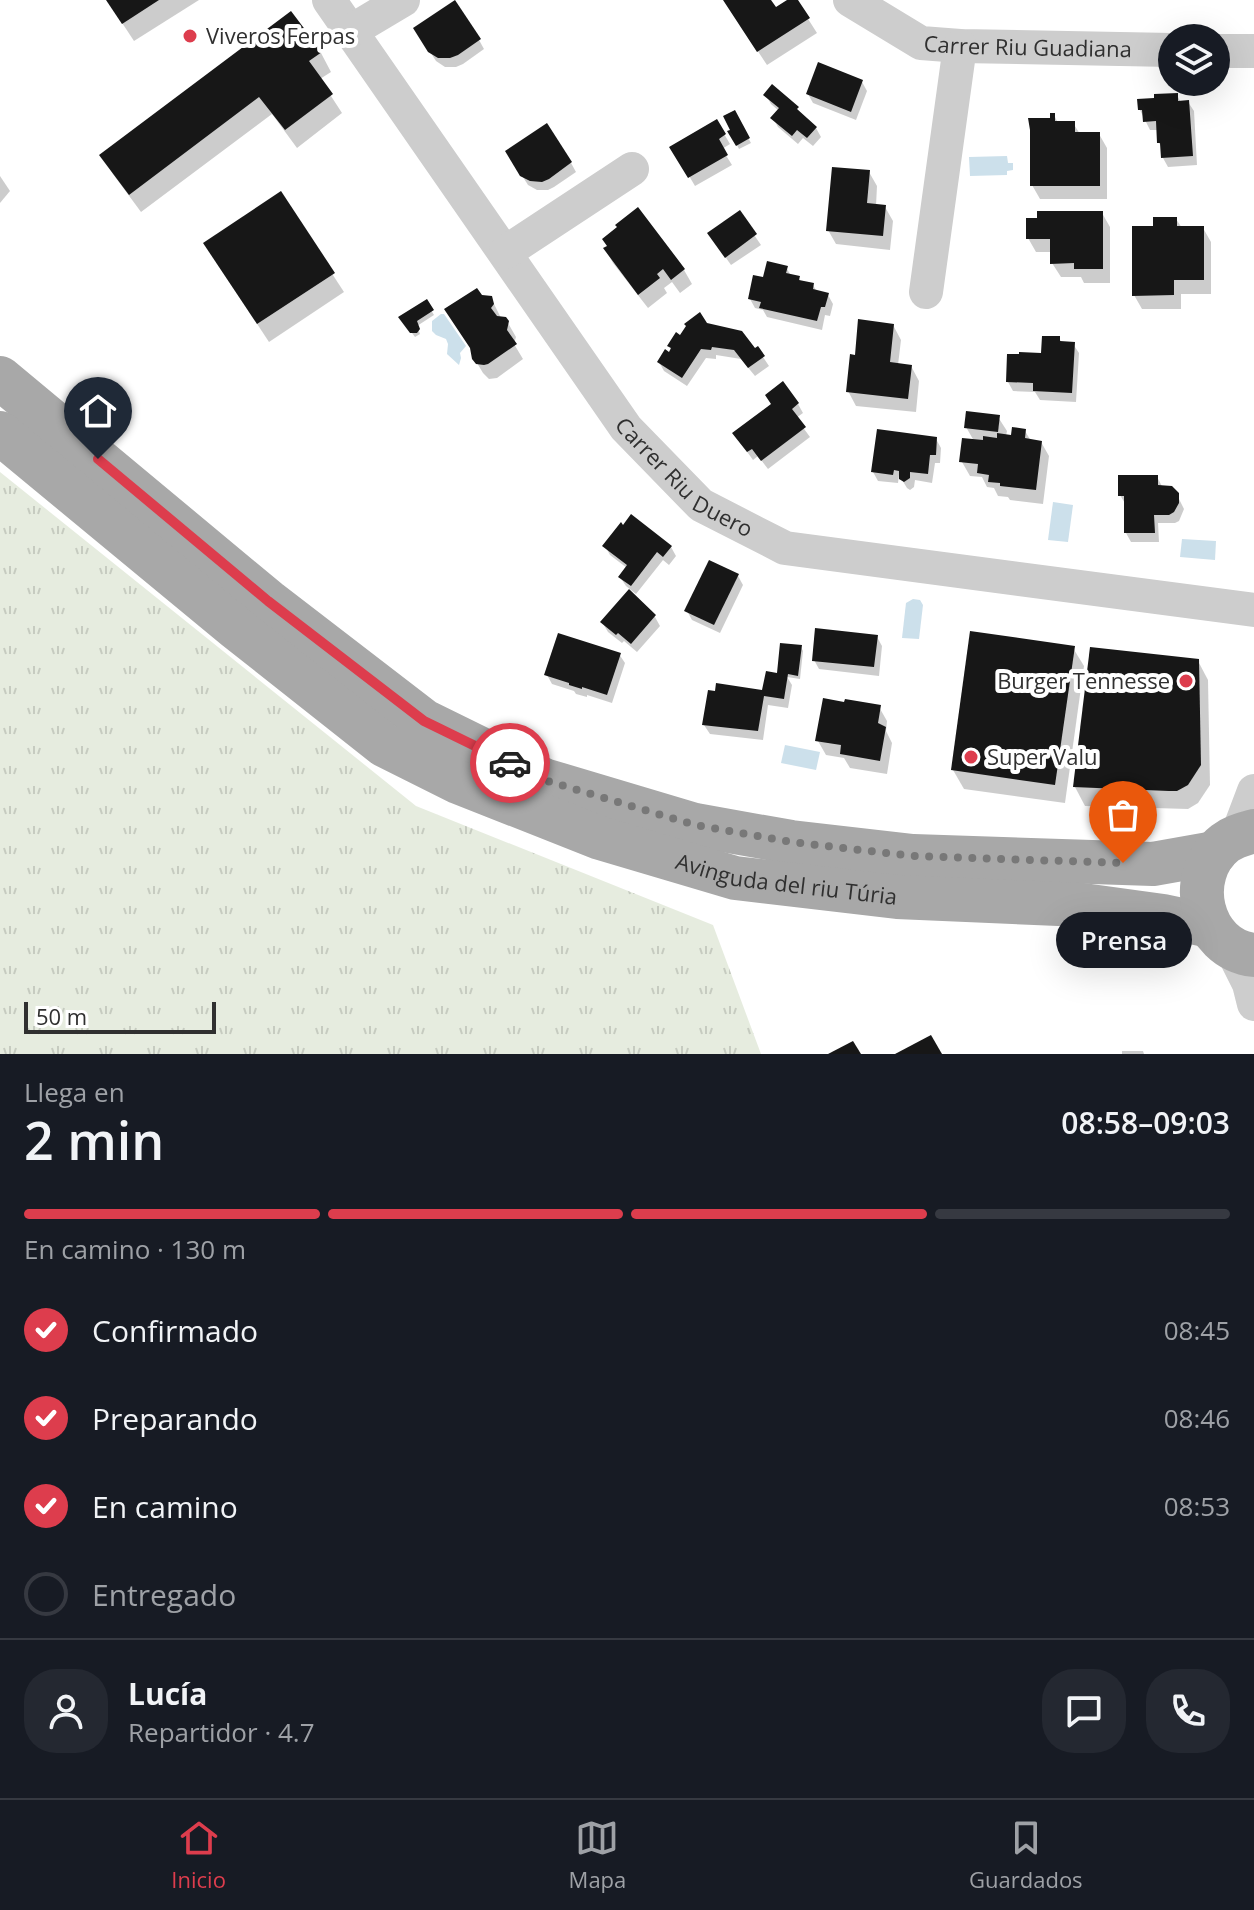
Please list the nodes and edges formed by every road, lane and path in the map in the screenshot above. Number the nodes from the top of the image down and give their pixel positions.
1 (329, 0) edge
2 (403, 0) edge
3 (850, 0) edge
4 (351, 31) junction
5 (960, 46) junction
6 (1158, 50) edge
7 (1230, 51) edge
8 (1254, 51) edge
9 (632, 169) dead end
10 (506, 252) junction
11 (926, 292) dead end
12 (0, 378) edge
13 (0, 433) edge
14 (1254, 610) edge
15 (1254, 791) edge
16 (1235, 840) edge
17 (1231, 942) edge
18 (1254, 1004) edge

1 - 4 street, Carrer Riu Duero
2 - 4 street
3 - 5 street, Carrer Riu Guadiana
4 - 10 street, Carrer Riu Duero
5 - 6 street, Carrer Riu Guadiana
5 - 11 street
7 - 8 street
9 - 10 street
10 - 14 street, Carrer Riu Duero
12 - 16 main road, Avinguda del riu Túria
13 - 17 main road, Avinguda del riu Túria
15 - 16 street
16 - 17 main road
17 - 18 street

